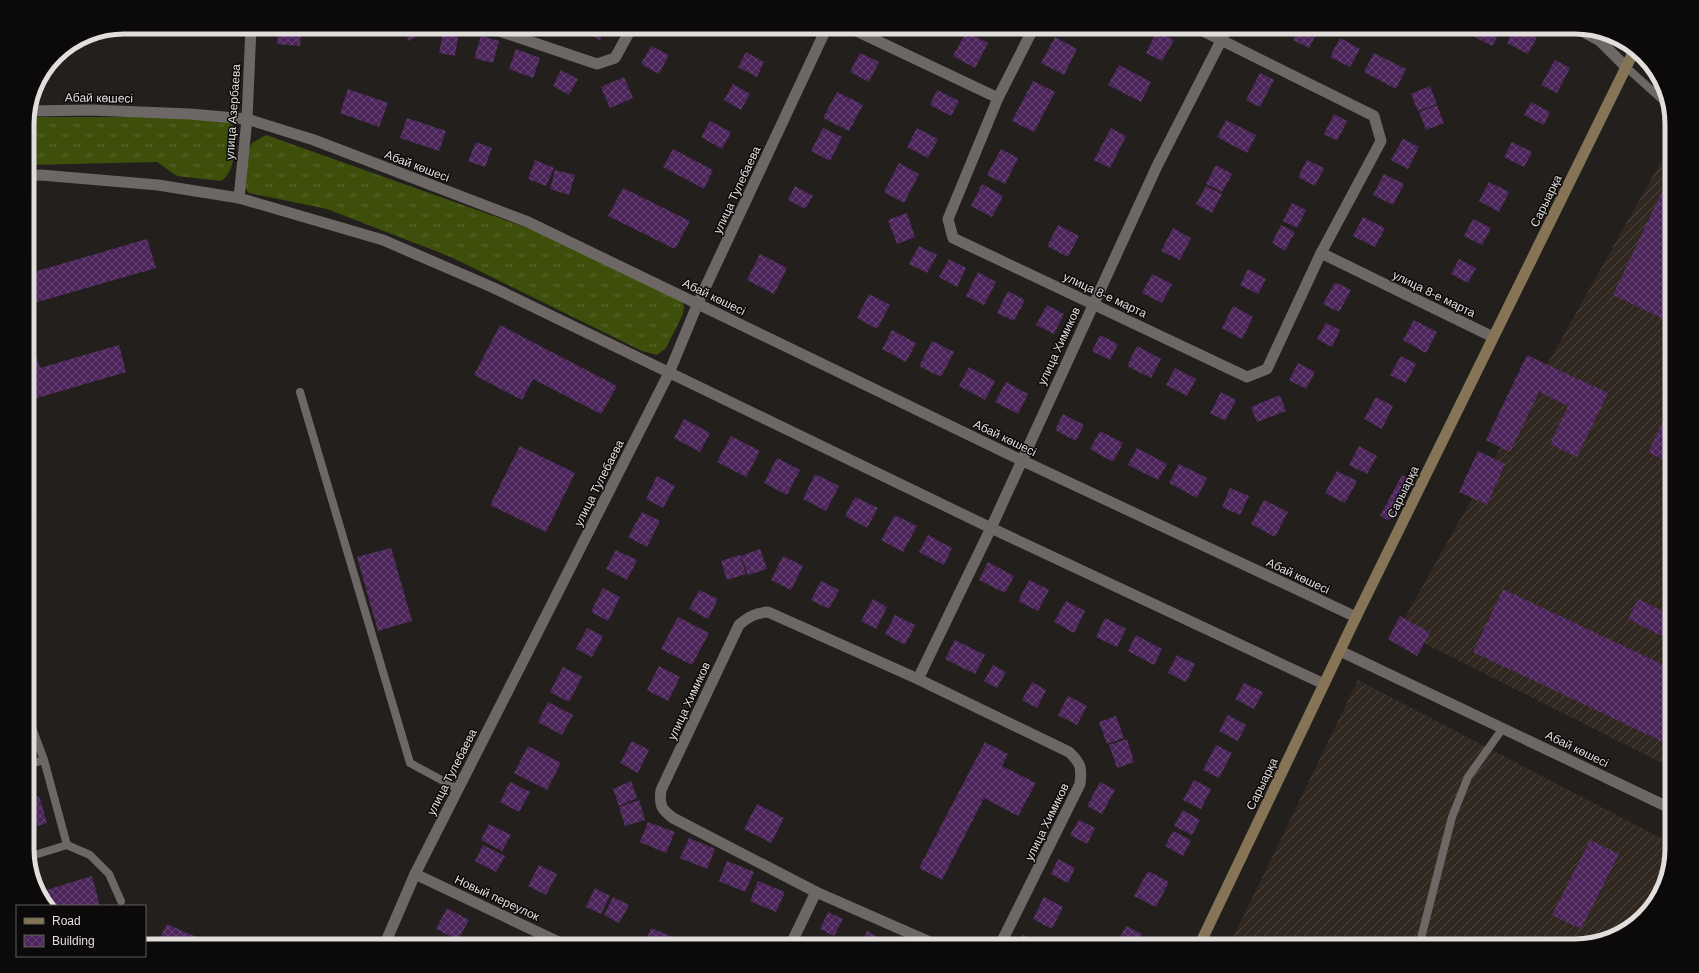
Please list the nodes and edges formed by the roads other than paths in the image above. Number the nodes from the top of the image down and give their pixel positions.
1 (251, 34) edge
2 (508, 34) edge
3 (628, 34) edge
4 (824, 34) edge
5 (863, 34) edge
6 (1030, 34) edge
7 (1211, 34) edge
8 (1224, 34) edge
9 (1590, 36) edge
10 (1222, 39) junction
11 (1632, 55) edge
12 (1626, 67) junction
13 (998, 98) junction
14 (1661, 99) edge
15 (35, 111) edge
16 (247, 119) junction
17 (34, 176) edge
18 (239, 198) junction
19 (1321, 253) junction
20 (698, 303) junction
21 (1093, 304) junction
22 (1493, 337) junction
23 (669, 373) junction
24 (300, 392) dead end
25 (1022, 460) junction
26 (991, 528) junction
27 (1356, 617) junction
28 (1340, 651) junction
29 (918, 679) junction
30 (1324, 684) junction
31 (1503, 728) junction
32 (34, 733) edge
33 (44, 760) junction
34 (34, 763) edge
35 (458, 789) junction
36 (1665, 806) edge
37 (67, 845) junction
38 (34, 855) edge
39 (415, 874) junction
40 (816, 892) junction
41 (121, 900) dead end
42 (387, 939) edge
43 (552, 939) edge
44 (793, 939) edge
45 (923, 939) edge
46 (1003, 939) edge
47 (1202, 939) edge
48 (1421, 939) edge

1 - 16 street, улица Азербаева
2 - 3 street
4 - 20 street, улица Тулебаева
5 - 13 street
6 - 13 street, улица 8-е марта
7 - 10 street, улица 8-е марта
8 - 10 street, улица Химиков
9 - 12 street
10 - 19 street, улица 8-е марта
10 - 21 street, улица Химиков
11 - 12 main road, Сарыарқа
12 - 14 lane
12 - 22 main road, Сарыарқа
13 - 21 street, улица 8-е марта
15 - 16 street, Абай көшесі
16 - 18 street, улица Азербаева
16 - 20 street, Абай көшесі
17 - 18 street
18 - 23 street
19 - 21 street, улица 8-е марта
19 - 22 street, улица 8-е марта
20 - 23 street, улица Тулебаева
20 - 25 street, Абай көшесі
21 - 25 street, улица Химиков
22 - 27 main road, Сарыарқа
23 - 26 street
23 - 35 street, улица Тулебаева
24 - 35 lane
25 - 26 street, улица Химиков
25 - 27 street, Абай көшесі
26 - 29 street, улица Химиков
26 - 30 street
27 - 28 main road, Сарыарқа
28 - 30 main road, Сарыарқа
28 - 31 street, Абай көшесі
29 - 40 street, улица Химиков
29 - 46 street, улица Химиков
30 - 47 main road, Сарыарқа
31 - 36 street, Абай көшесі
31 - 48 lane
32 - 33 lane
33 - 34 lane
33 - 37 lane
35 - 39 street, улица Тулебаева
37 - 38 lane
37 - 41 lane
39 - 42 street, улица Тулебаева
39 - 43 street, Новый переулок
40 - 44 street
40 - 45 street, улица Химиков

